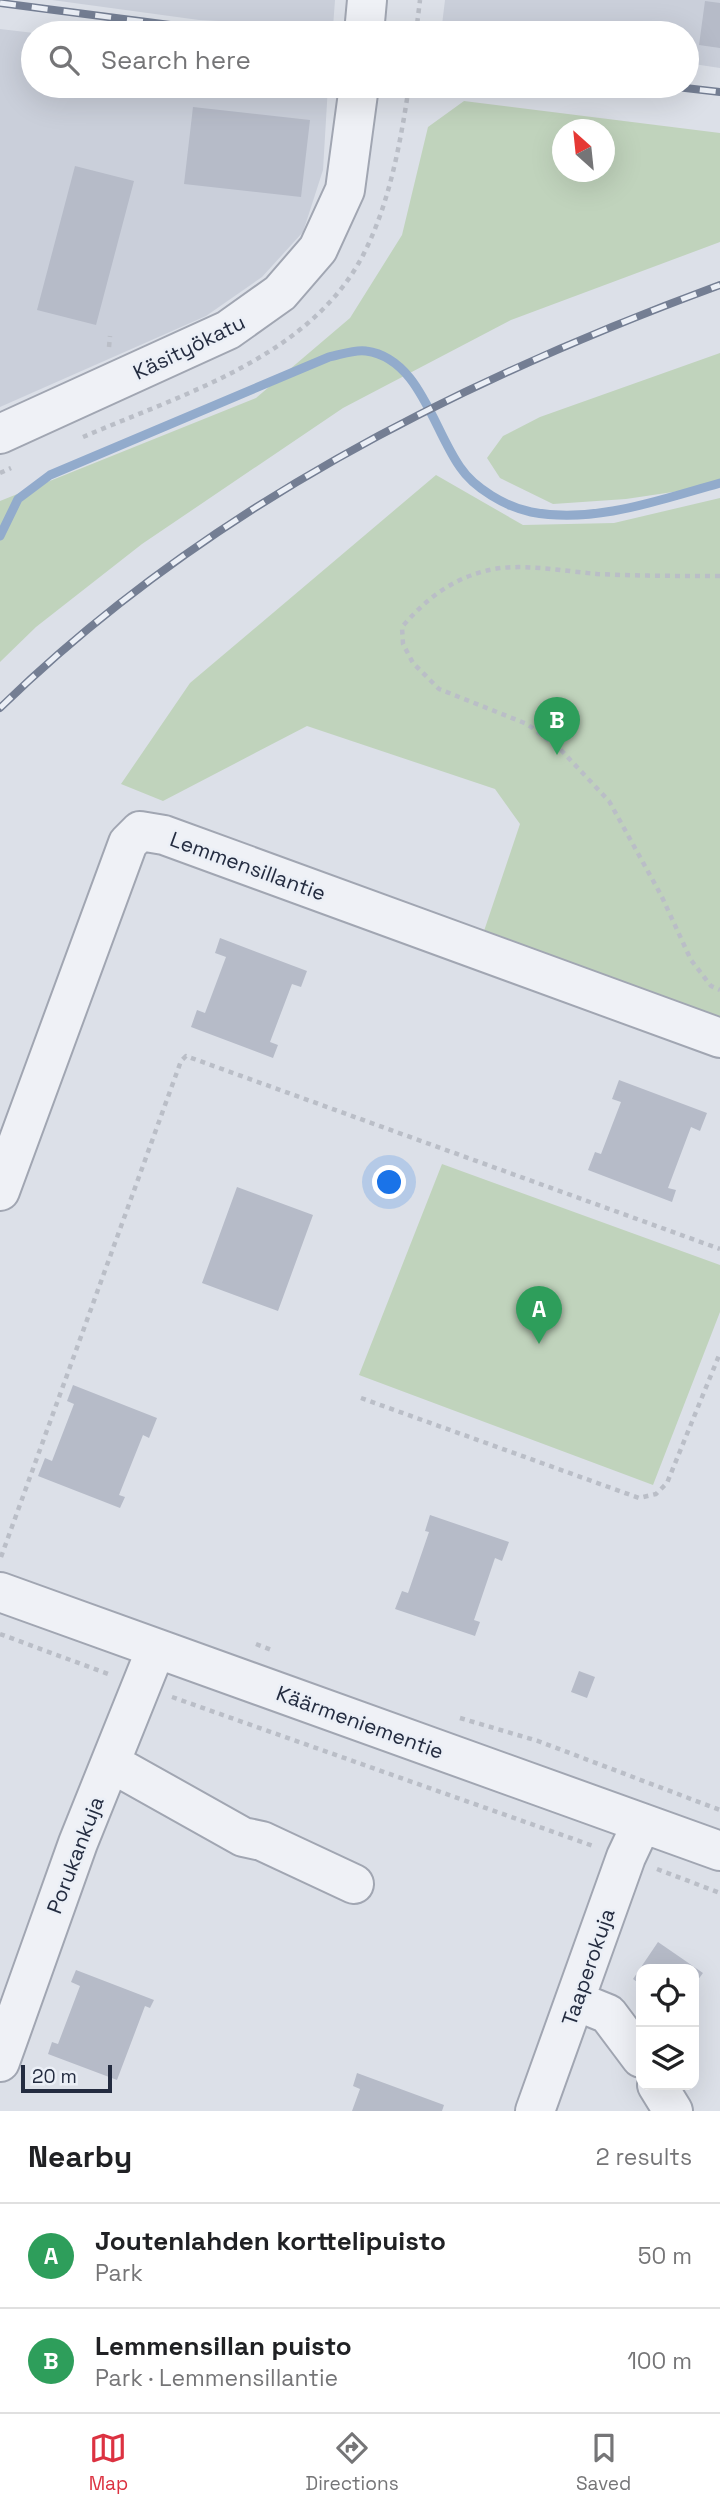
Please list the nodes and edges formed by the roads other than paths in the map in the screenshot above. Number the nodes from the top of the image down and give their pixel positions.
1 (367, 0) edge
2 (365, 21) edge
3 (357, 98) edge
4 (0, 434) edge
5 (720, 1038) edge
6 (0, 1192) edge
7 (1, 1574) edge
8 (156, 1649) junction
9 (111, 1763) junction
10 (642, 1823) junction
11 (720, 1852) edge
12 (354, 1884) dead end
13 (576, 2001) junction
14 (636, 2051) edge
15 (0, 2062) edge
16 (660, 2090) edge
17 (535, 2111) edge
18 (673, 2111) edge

1 - 2 street
3 - 4 street, Käsityökatu
5 - 6 street, Lemmensillantie
7 - 8 street, Käärmeniementie
8 - 9 street, Porukankuja
8 - 10 street, Käärmeniementie
9 - 12 street
9 - 15 street, Porukankuja
10 - 11 street, Käärmeniementie
10 - 13 street, Taaperokuja
13 - 14 street
13 - 17 street, Taaperokuja
16 - 18 street

